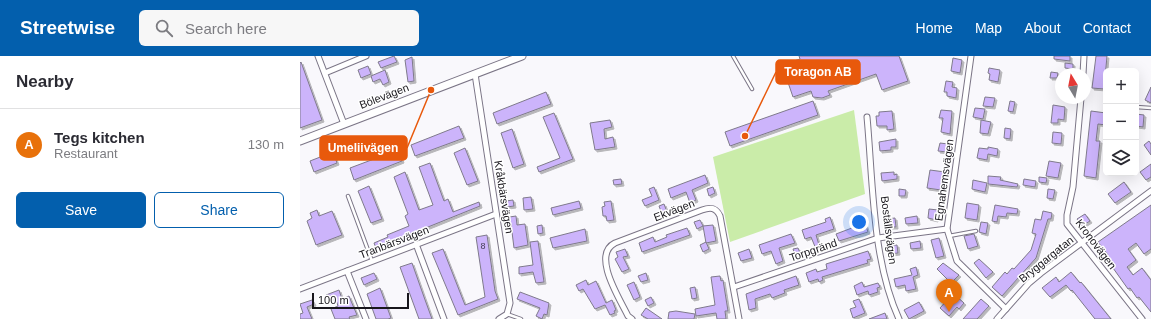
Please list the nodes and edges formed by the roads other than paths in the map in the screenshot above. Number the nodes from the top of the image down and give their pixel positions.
1 (318, 56) edge
2 (366, 56) edge
3 (522, 56) edge
4 (733, 56) edge
5 (971, 56) edge
6 (1084, 56) edge
7 (1083, 68) edge
8 (325, 73) junction
9 (475, 74) junction
10 (752, 89) dead end
11 (1080, 104) edge
12 (1139, 107) edge
13 (1151, 108) edge
14 (867, 117) dead end
15 (344, 124) junction
16 (300, 140) edge
17 (1151, 192) edge
18 (348, 196) dead end
19 (496, 214) junction
20 (947, 229) junction
21 (976, 231) dead end
22 (949, 236) junction
23 (878, 238) junction
24 (416, 244) junction
25 (1081, 244) junction
26 (373, 261) junction
27 (347, 271) junction
28 (734, 287) junction
29 (300, 289) edge
30 (1006, 309) junction
31 (507, 314) junction
32 (366, 319) edge
33 (444, 319) edge
34 (500, 319) edge
35 (521, 319) edge
36 (632, 319) edge
37 (740, 319) edge
38 (899, 319) edge
39 (997, 319) edge
40 (1142, 319) edge

1 - 8 street
2 - 8 street
3 - 9 street, Bölevägen
4 - 10 lane
5 - 20 street, Egnahemsvägen
6 - 7 street
8 - 15 street
9 - 15 street, Bölevägen
9 - 19 street, Kråkbärsvägen
11 - 25 street, Kronovägen
12 - 13 lane
14 - 23 street, Boställsvägen
15 - 16 street, Bölevägen
17 - 25 street, Bryggargatan
18 - 26 lane
19 - 24 street, Tranbärsvägen
19 - 31 street, Kråkbärsvägen
20 - 22 street, Egnahemsvägen
20 - 23 street, Torpgränd
21 - 22 lane
22 - 30 street, Egnahemsvägen
23 - 28 street, Torpgränd
23 - 38 street, Boställsvägen
24 - 26 street, Tranbärsvägen
24 - 33 street
25 - 30 street, Bryggargatan
25 - 40 street, Kronovägen
26 - 27 street, Tranbärsvägen
27 - 29 street, Tranbärsvägen
27 - 32 street
28 - 36 street, Ekvägen
28 - 37 street, Ekvägen
30 - 39 street, Bryggargatan
31 - 34 street
31 - 35 lane

